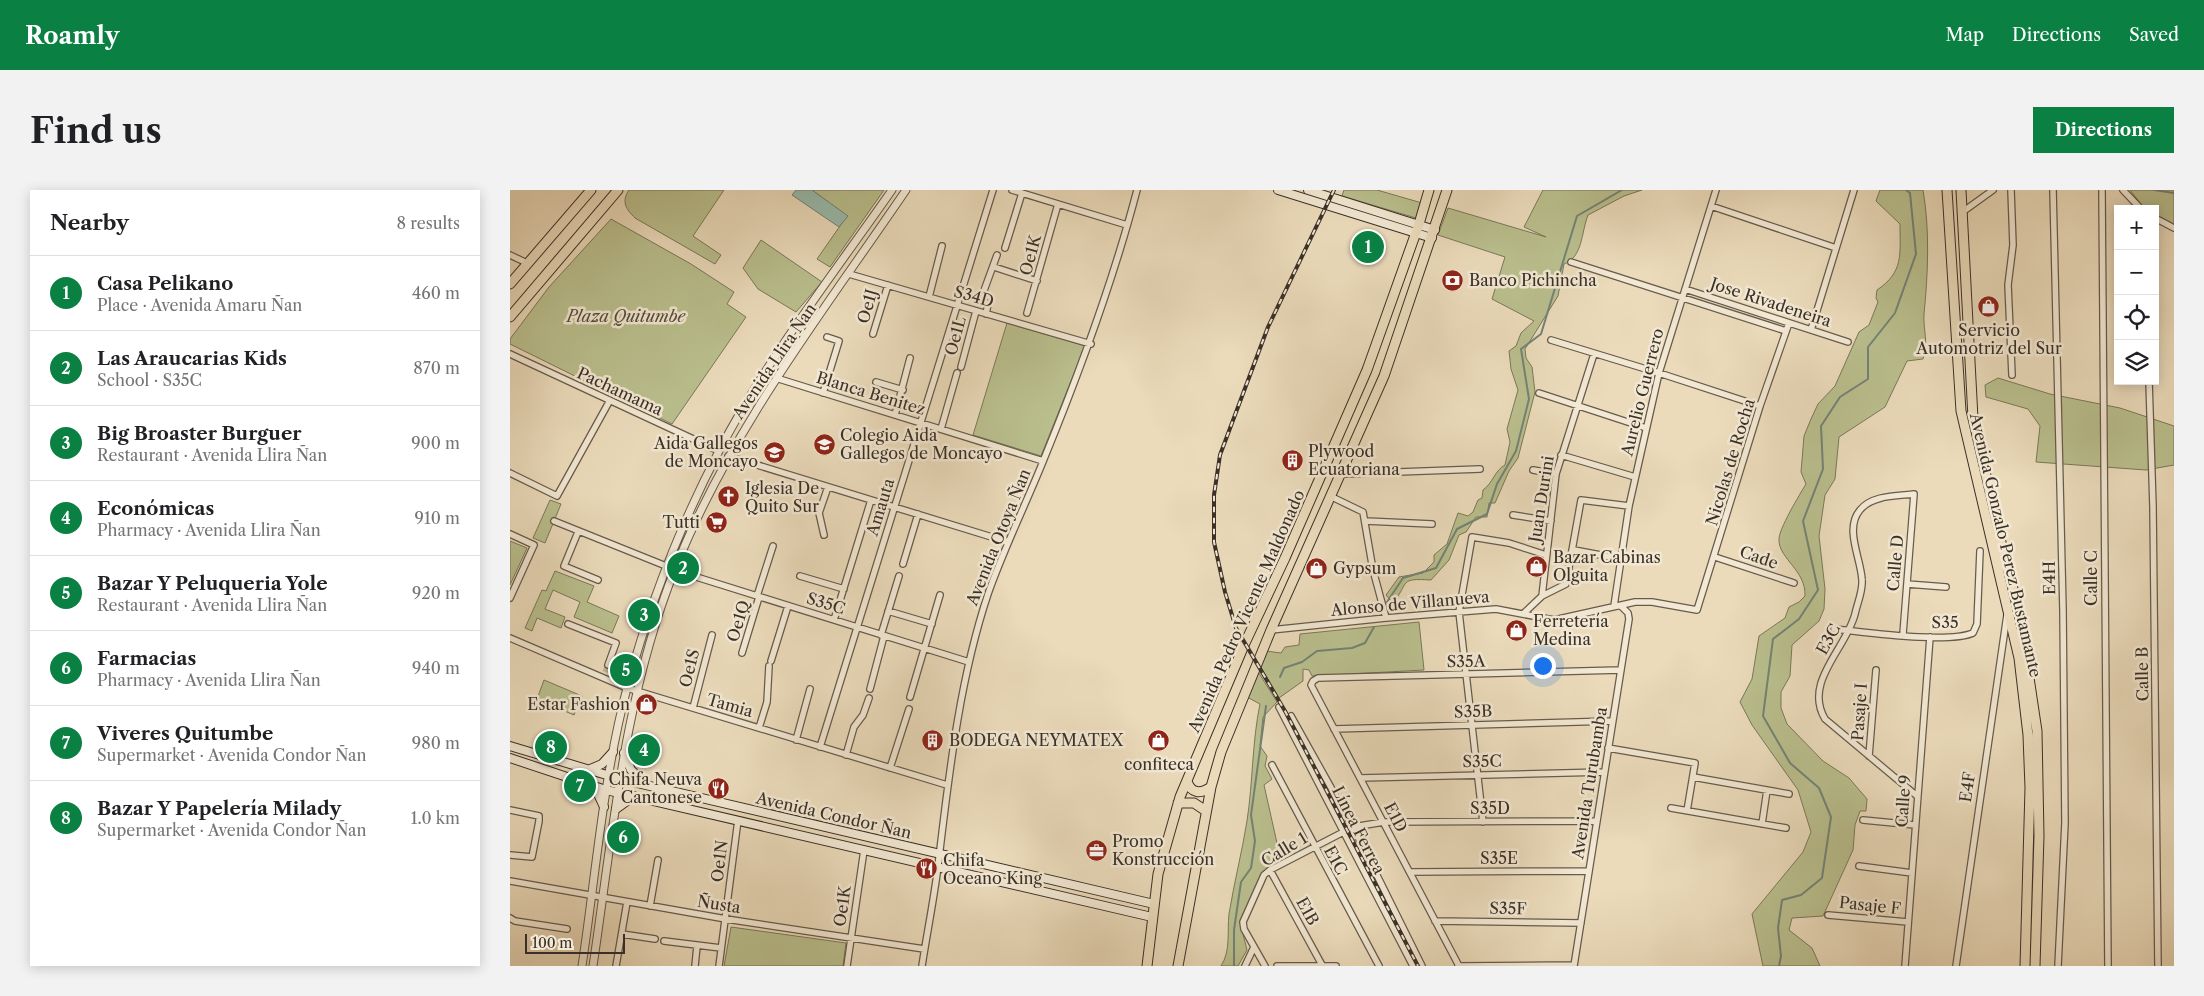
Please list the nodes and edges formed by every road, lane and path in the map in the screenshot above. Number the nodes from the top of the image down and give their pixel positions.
1 (591, 190) edge
2 (618, 190) edge
3 (892, 190) edge
4 (906, 190) edge
5 (993, 190) edge
6 (1012, 190) edge
7 (1137, 190) edge
8 (1278, 190) edge
9 (1308, 190) edge
10 (1428, 190) edge
11 (1447, 190) edge
12 (1716, 190) edge
13 (1854, 190) edge
14 (1947, 190) edge
15 (1961, 190) edge
16 (1993, 190) edge
17 (2011, 190) edge
18 (2053, 190) edge
19 (2102, 190) edge
20 (2123, 190) edge
21 (1022, 193) junction
22 (1324, 195) junction
23 (1320, 203) junction
24 (1058, 204) junction
25 (2137, 205) edge
26 (1711, 206) junction
27 (1961, 213) junction
28 (2159, 220) edge
29 (1127, 225) junction
30 (1417, 228) junction
31 (2174, 228) edge
32 (1433, 234) junction
33 (942, 246) dead end
34 (1005, 248) dead end
35 (1836, 248) junction
36 (510, 255) edge
37 (998, 255) dead end
38 (1571, 262) dead end
39 (527, 263) junction
40 (994, 268) junction
41 (849, 274) junction
42 (1037, 281) junction
43 (510, 284) edge
44 (888, 285) junction
45 (1954, 286) junction
46 (1965, 286) junction
47 (1685, 289) junction
48 (929, 297) junction
49 (1682, 299) junction
50 (957, 305) junction
51 (976, 311) junction
52 (1028, 313) dead end
53 (986, 314) junction
54 (510, 317) edge
55 (1789, 323) junction
56 (1811, 330) junction
57 (1786, 332) junction
58 (873, 334) dead end
59 (827, 337) dead end
60 (1551, 340) dead end
61 (1848, 342) dead end
62 (1091, 344) junction
63 (510, 354) edge
64 (1594, 354) junction
65 (910, 358) dead end
66 (1659, 372) junction
67 (2012, 375) dead end
68 (776, 378) junction
69 (876, 382) dead end
70 (2149, 385) edge
71 (903, 390) junction
72 (823, 392) junction
73 (1539, 393) dead end
74 (609, 402) junction
75 (1576, 405) junction
76 (1760, 406) junction
77 (895, 415) junction
78 (921, 423) junction
79 (1646, 428) junction
80 (941, 429) junction
81 (719, 452) junction
82 (1561, 455) junction
83 (728, 456) junction
84 (1043, 462) junction
85 (1480, 469) dead end
86 (1533, 470) dead end
87 (510, 473) edge
88 (1343, 474) junction
89 (1556, 474) junction
90 (1635, 477) junction
91 (828, 486) junction
92 (1914, 494) joint
93 (1332, 497) junction
94 (871, 500) junction
95 (1629, 506) junction
96 (894, 507) junction
97 (918, 514) junction
98 (1513, 515) dead end
99 (554, 521) dead end
100 (1365, 521) junction
101 (1551, 521) junction
102 (1432, 524) dead end
103 (578, 532) junction
104 (510, 534) edge
105 (824, 535) dead end
106 (1008, 542) junction
107 (773, 546) dead end
108 (1574, 550) junction
109 (1980, 551) dead end
110 (1546, 555) junction
111 (1715, 557) junction
112 (1622, 559) junction
113 (904, 564) dead end
114 (666, 566) junction
115 (674, 570) junction
116 (800, 576) dead end
117 (899, 576) dead end
118 (598, 580) dead end
119 (1794, 583) dead end
120 (1907, 584) junction
121 (1946, 587) dead end
122 (844, 589) junction
123 (940, 595) dead end
124 (758, 596) junction
125 (1542, 596) junction
126 (510, 598) edge
127 (788, 606) junction
128 (1614, 606) junction
129 (1621, 606) junction
130 (1697, 610) joint
131 (888, 611) junction
132 (1459, 612) junction
133 (2008, 612) junction
134 (1523, 614) junction
135 (1386, 618) junction
136 (834, 620) junction
137 (568, 624) dead end
138 (932, 624) junction
139 (857, 627) junction
140 (1834, 629) dead end
141 (1271, 630) junction
142 (1851, 630) junction
143 (1903, 634) junction
144 (712, 635) dead end
145 (882, 635) junction
146 (1930, 637) junction
147 (510, 638) edge
148 (925, 648) junction
149 (742, 654) dead end
150 (969, 662) junction
151 (608, 665) tunnel mouth
152 (1621, 670) junction
153 (1876, 670) dead end
154 (1466, 674) junction
155 (1312, 681) joint
156 (627, 688) junction
157 (870, 688) dead end
158 (810, 689) dead end
159 (636, 691) junction
160 (869, 698) dead end
161 (910, 698) dead end
162 (693, 708) junction
163 (1279, 708) dead end
164 (908, 709) dead end
165 (1291, 716) dead end
166 (1612, 721) junction
167 (1472, 725) junction
168 (759, 728) junction
169 (1334, 729) junction
170 (796, 740) junction
171 (510, 746) edge
172 (820, 747) junction
173 (1608, 748) junction
174 (613, 752) junction
175 (624, 753) junction
176 (846, 755) junction
177 (1870, 756) junction
178 (510, 758) edge
179 (1272, 765) dead end
180 (890, 768) junction
181 (588, 770) junction
182 (1604, 772) junction
183 (1478, 775) junction
184 (608, 776) junction
185 (1693, 777) junction
186 (1360, 778) junction
187 (620, 779) junction
188 (1187, 782) junction
189 (587, 784) junction
190 (947, 784) junction
191 (651, 786) junction
192 (1211, 787) junction
193 (606, 790) junction
194 (1767, 790) junction
195 (618, 793) junction
196 (1789, 794) dead end
197 (634, 796) junction
198 (1917, 796) junction
199 (1178, 803) junction
200 (604, 807) junction
201 (616, 808) junction
202 (1671, 808) dead end
203 (510, 810) edge
204 (1206, 811) junction
205 (1687, 811) junction
206 (738, 820) junction
207 (1863, 820) dead end
208 (1596, 821) junction
209 (1384, 822) junction
210 (1483, 822) junction
211 (1762, 824) junction
212 (1915, 825) junction
213 (1353, 827) junction
214 (1786, 828) dead end
215 (1344, 830) junction
216 (1314, 847) junction
217 (864, 850) junction
218 (939, 854) junction
219 (510, 855) edge
220 (658, 860) dead end
221 (1859, 866) dead end
222 (938, 867) junction
223 (1270, 870) junction
224 (1589, 871) junction
225 (1410, 872) junction
226 (1912, 873) junction
227 (510, 881) edge
228 (593, 896) junction
229 (604, 898) junction
230 (627, 902) junction
231 (1154, 904) junction
232 (650, 906) junction
233 (1828, 914) dead end
234 (1152, 917) junction
235 (510, 918) edge
236 (726, 919) junction
237 (1436, 921) junction
238 (1581, 922) junction
239 (1908, 922) junction
240 (567, 929) dead end
241 (622, 934) junction
242 (851, 938) junction
243 (655, 939) dead end
244 (664, 942) dead end
245 (698, 946) junction
246 (1254, 946) junction
247 (721, 948) junction
248 (924, 949) junction
249 (1322, 965) edge
250 (582, 966) edge
251 (593, 966) edge
252 (616, 966) edge
253 (694, 966) edge
254 (719, 966) edge
255 (847, 966) edge
256 (922, 966) edge
257 (1148, 966) edge
258 (1178, 966) edge
259 (1245, 966) edge
260 (1265, 966) edge
261 (1277, 966) edge
262 (1336, 966) edge
263 (1379, 966) edge
264 (1413, 966) edge
265 (1422, 966) edge
266 (1459, 966) edge
267 (1574, 966) edge
268 (1905, 966) edge
269 (1956, 966) edge
270 (2025, 966) edge
271 (2036, 966) edge
272 (2058, 966) edge
273 (2108, 966) edge
274 (2158, 966) edge

1 - 39 main road
2 - 54 main road
3 - 81 street, Avenida Llira Ñan
4 - 41 street, Avenida Llira Ñan
5 - 50 street, Amauta
6 - 21 street
7 - 29 street, Avenida Otoya Ñan
8 - 23 main road
9 - 22 main road
10 - 30 main road, Avenida Pedro Vicente Maldonado
11 - 32 main road, Avenida Pedro Vicente Maldonado
12 - 26 street, Aurelio Guerrero
13 - 35 street
14 - 45 main road, Avenida Gonzalo Perez Bustamante
15 - 27 main road, Avenida Gonzalo Perez Bustamante
16 - 27 street
17 - 67 street
18 - 272 street, E4H
19 - 273 street, Calle C
20 - 25 street
21 - 24 street
21 - 34 street
22 - 23 main road
22 - 30 main road
23 - 30 main road
24 - 29 street
24 - 42 street, Oe1K
26 - 35 street
26 - 47 street, Aurelio Guerrero
27 - 46 main road, Avenida Gonzalo Perez Bustamante
28 - 31 street
29 - 62 street, Avenida Otoya Ñan
30 - 32 main road
30 - 188 main road, Avenida Pedro Vicente Maldonado
32 - 88 main road, Avenida Pedro Vicente Maldonado
33 - 48 street
35 - 56 street
36 - 39 street
37 - 40 street, Oe1L
38 - 49 street
39 - 43 main road
40 - 42 street
40 - 53 street, Oe1L
41 - 44 street, S34D
41 - 68 street, Avenida Llira Ñan
42 - 52 street, Oe1K
44 - 48 street, S34D
44 - 58 street, Oe1J
45 - 46 main road
45 - 133 main road, Avenida Gonzalo Perez Bustamante
46 - 271 main road, Avenida Gonzalo Perez Bustamante
47 - 49 street, Aurelio Guerrero
47 - 55 street, Jose Rivadeneira
48 - 50 street, S34D
49 - 57 street
49 - 66 street, Aurelio Guerrero
50 - 51 street, S34D
50 - 78 street, Amauta
51 - 53 street, S34D
51 - 80 street, Oe1L
53 - 62 street, S34D
55 - 56 street, Jose Rivadeneira
55 - 57 street, Nicolas de Rocha
56 - 61 street, Jose Rivadeneira
57 - 76 street, Nicolas de Rocha
59 - 72 street
60 - 64 street
62 - 84 street, Avenida Otoya Ñan
63 - 74 street, Pachamama
64 - 66 street
64 - 75 street, Juan Durini
65 - 71 street
66 - 76 street
66 - 79 street, Aurelio Guerrero
68 - 72 street, Blanca Benitez
68 - 83 street, Avenida Llira Ñan
69 - 71 street
70 - 274 street, Calle B
71 - 77 street
72 - 77 street, Blanca Benitez
73 - 75 street
74 - 81 street, Pachamama
74 - 87 street
75 - 79 street
75 - 82 street, Juan Durini
76 - 111 street, Nicolas de Rocha
77 - 78 street, Blanca Benitez
78 - 80 street, Blanca Benitez
78 - 96 street, Amauta
79 - 90 street, Aurelio Guerrero
80 - 84 street, Blanca Benitez
81 - 114 street, Avenida Llira Ñan
82 - 89 street, Juan Durini
82 - 90 street
83 - 91 street
83 - 115 street, Avenida Llira Ñan
84 - 106 street, Avenida Otoya Ñan
85 - 88 street
86 - 89 street
88 - 93 main road, Avenida Pedro Vicente Maldonado
89 - 101 street, Juan Durini
90 - 95 street, Aurelio Guerrero
91 - 94 street
91 - 105 street
92 - 120 street, Calle D
92 - 142 street, E3C
93 - 100 street
93 - 141 main road, Avenida Pedro Vicente Maldonado
94 - 96 street
94 - 122 street
95 - 108 street
95 - 112 street, Aurelio Guerrero
96 - 97 street
96 - 139 street, Amauta
97 - 106 street
97 - 113 street
98 - 101 street
99 - 103 street
100 - 102 street
100 - 135 street
101 - 110 street, Juan Durini
103 - 114 street
103 - 118 street
104 - 126 street
106 - 150 street, Avenida Otoya Ñan
107 - 124 street, Oe1Q
108 - 112 street
108 - 125 street
109 - 146 street, S35
110 - 125 street, Juan Durini
110 - 132 street
111 - 119 street, Cade
111 - 130 street, Nicolas de Rocha
112 - 128 street, Aurelio Guerrero
114 - 156 street, Avenida Llira Ñan
115 - 124 street, S35C
115 - 159 street, Avenida Llira Ñan
116 - 122 street
117 - 131 street
120 - 121 street
120 - 143 street, Calle D
122 - 136 street
123 - 138 street
124 - 127 street, S35C
124 - 149 street, Oe1Q
125 - 134 street
127 - 136 street, S35C
127 - 168 street
128 - 129 street, Alonso de Villanueva
128 - 134 street, Alonso de Villanueva
129 - 130 street, Alonso de Villanueva
129 - 152 street, Avenida Turubamba
131 - 138 street
131 - 145 street
132 - 134 street, Alonso de Villanueva
132 - 135 street, Alonso de Villanueva
132 - 154 street
133 - 269 street, E4F
133 - 270 main road, Avenida Gonzalo Perez Bustamante
135 - 141 street, Alonso de Villanueva
136 - 139 street, S35C
137 - 151 street
138 - 148 street
139 - 145 street, S35C
139 - 172 street, Amauta
140 - 142 street, S35
141 - 192 main road, Avenida Pedro Vicente Maldonado
142 - 143 street, S35
142 - 177 street, E3C
143 - 146 street, S35
144 - 162 street, Oe1S
145 - 148 street, S35C
145 - 157 street
146 - 198 street, Calle 9
147 - 156 street, Tamia
148 - 150 street, S35C
148 - 161 street
150 - 190 street, Avenida Otoya Ñan
152 - 154 street, S35A
152 - 166 street, Avenida Turubamba
153 - 177 street, Pasaje I
154 - 155 street, S35A
154 - 167 street
155 - 169 street, E1D
156 - 159 street, Tamia
156 - 174 street, Avenida Llira Ñan
158 - 170 street
159 - 162 street, Tamia
159 - 175 street, Avenida Llira Ñan
160 - 176 street
162 - 168 street, Tamia
163 - 215 street, Línea Ferrea
164 - 180 street
165 - 213 street, Línea Ferrea
166 - 167 street, S35B
166 - 173 street, Avenida Turubamba
167 - 169 street, S35B
167 - 183 street
168 - 170 street, Tamia
169 - 186 street, E1D
170 - 172 street, Tamia
171 - 181 main road, Avenida Condor Ñan
172 - 176 street, Tamia
173 - 182 street, Avenida Turubamba
173 - 185 street
174 - 181 main road
174 - 184 street, Avenida Llira Ñan
175 - 187 street, Avenida Llira Ñan
175 - 191 main road
176 - 180 street, Tamia
177 - 198 street, E3C
178 - 189 main road, Avenida Condor Ñan
179 - 216 street, E1C
180 - 190 street, Tamia
181 - 184 main road, Avenida Condor Ñan
182 - 183 street, S35C
182 - 208 street, Avenida Turubamba
183 - 186 street, S35C
183 - 210 street
184 - 187 main road, Avenida Condor Ñan
184 - 193 street, Avenida Llira Ñan
185 - 194 street
185 - 205 street
186 - 209 street, E1D
187 - 191 main road, Avenida Condor Ñan
187 - 195 street, Avenida Llira Ñan
188 - 192 main road
188 - 199 main road, Avenida Pedro Vicente Maldonado
189 - 193 main road, Avenida Condor Ñan
189 - 200 main road
190 - 218 street, Avenida Otoya Ñan
191 - 218 main road, Avenida Condor Ñan
192 - 204 main road, Avenida Pedro Vicente Maldonado
193 - 195 main road, Avenida Condor Ñan
193 - 200 street, Avenida Llira Ñan
194 - 196 street
194 - 211 street
195 - 197 main road, Avenida Condor Ñan
195 - 201 street, Avenida Llira Ñan
197 - 201 main road
197 - 206 main road, Avenida Condor Ñan
198 - 212 street, Calle 9
199 - 204 main road
199 - 231 main road, Avenida Pedro Vicente Maldonado
200 - 228 street, Avenida Llira Ñan
201 - 229 street, Avenida Llira Ñan
202 - 205 street
203 - 219 street
204 - 258 main road, Avenida Pedro Vicente Maldonado
205 - 211 street
206 - 217 main road, Avenida Condor Ñan
206 - 236 street, Oe1N
207 - 212 street
208 - 210 street, S35D
208 - 224 street, Avenida Turubamba
209 - 210 street, S35D
209 - 213 street, Calle 1
209 - 225 street, E1D
211 - 214 street
212 - 226 street, Calle 9
213 - 215 street, Calle 1
213 - 265 street, Línea Ferrea
215 - 216 street, Calle 1
215 - 264 street, Línea Ferrea
216 - 223 street, Calle 1
216 - 263 street, E1C
217 - 222 main road, Avenida Condor Ñan
217 - 242 street, Oe1K
218 - 222 street, Avenida Otoya Ñan
218 - 231 main road, Avenida Condor Ñan
220 - 232 street
221 - 226 street
222 - 234 main road, Avenida Condor Ñan
222 - 248 street, Avenida Otoya Ñan
223 - 246 street, Calle 1
223 - 249 street, E1B
224 - 225 street, S35E
224 - 238 street, Avenida Turubamba
225 - 237 street, E1D
226 - 239 street, Calle 9
227 - 228 street, Ñusta
228 - 229 street, Ñusta
228 - 250 street, Avenida Llira Ñan
229 - 230 street, Ñusta
229 - 251 street, Avenida Llira Ñan
230 - 232 street, Ñusta
230 - 241 street
231 - 234 main road, Avenida Pedro Vicente Maldonado
232 - 236 street, Ñusta
233 - 239 street, Pasaje F
234 - 257 main road, Avenida Pedro Vicente Maldonado
235 - 240 street
236 - 242 street, Ñusta
236 - 247 street, Oe1N
237 - 238 street, S35F
237 - 266 street, E1D
238 - 267 street, Avenida Turubamba
239 - 268 street, Calle 9
241 - 243 street
241 - 252 street
242 - 248 street, Ñusta
242 - 255 street, Oe1K
244 - 245 street
245 - 247 street
245 - 253 street
246 - 259 street
246 - 260 street, Calle 1
247 - 254 street, Oe1N
248 - 256 street, Avenida Otoya Ñan
249 - 261 street
249 - 262 street
266 - 267 street

